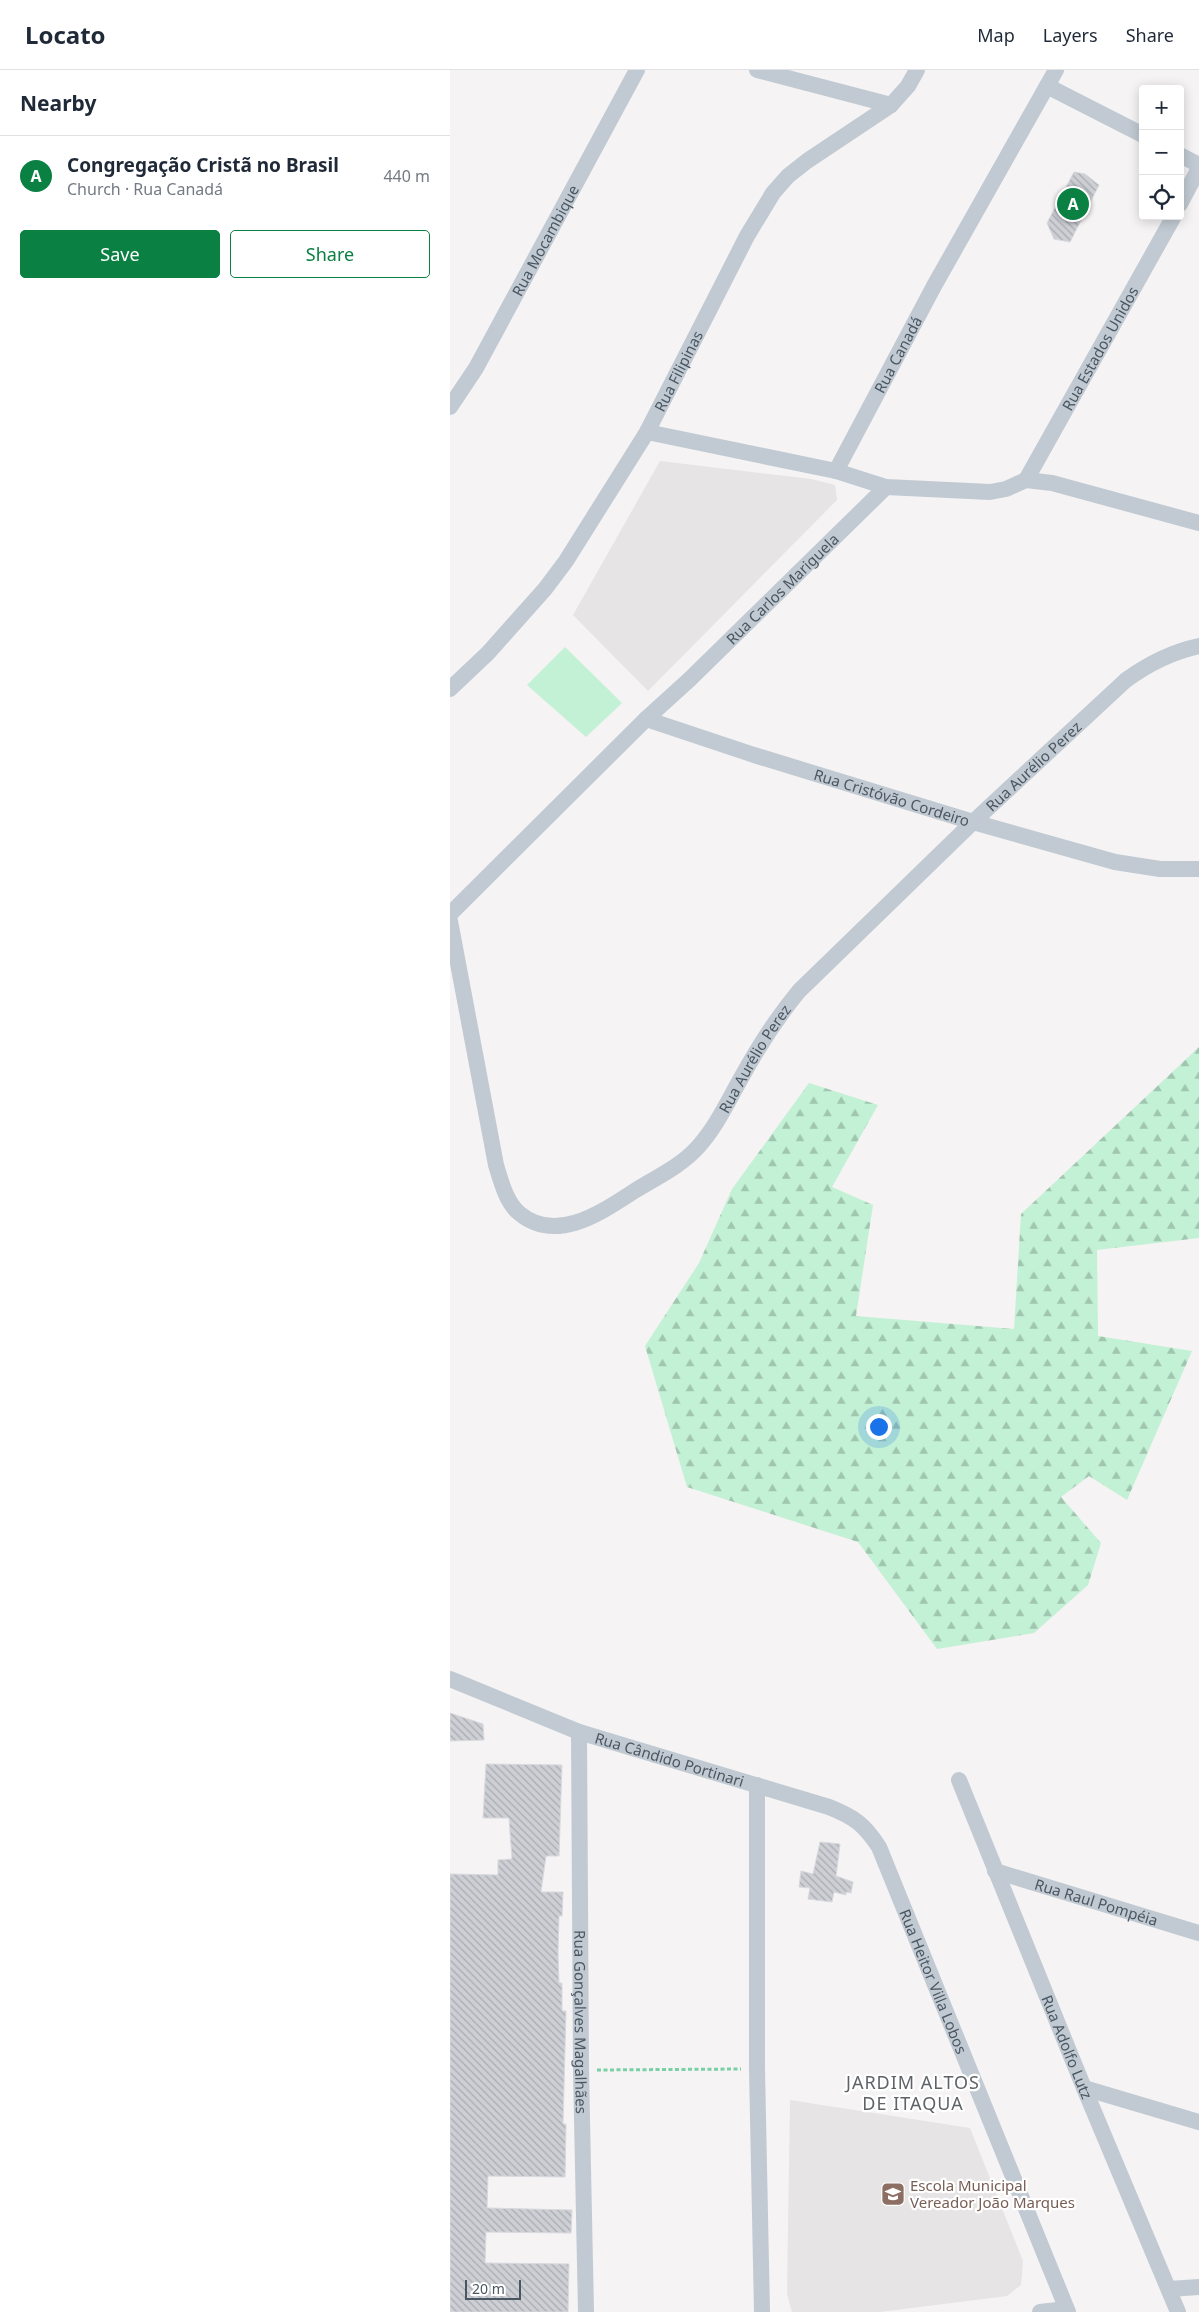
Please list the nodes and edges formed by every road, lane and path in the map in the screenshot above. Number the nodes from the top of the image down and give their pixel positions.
1 (636, 70) edge
2 (757, 70) edge
3 (917, 70) edge
4 (1056, 70) edge
5 (1047, 86) junction
6 (890, 105) junction
7 (1139, 134) edge
8 (1184, 158) edge
9 (1199, 167) edge
10 (1184, 196) edge
11 (1172, 220) edge
12 (450, 407) edge
13 (647, 432) junction
14 (836, 471) junction
15 (1026, 480) junction
16 (886, 488) junction
17 (1199, 524) edge
18 (1199, 646) edge
19 (450, 690) edge
20 (646, 719) junction
21 (973, 822) junction
22 (1199, 869) edge
23 (450, 914) edge
24 (450, 921) edge
25 (450, 1679) edge
26 (579, 1732) junction
27 (959, 1780) dead end
28 (757, 1785) junction
29 (879, 1847) joint
30 (995, 1870) junction
31 (1199, 1933) edge
32 (757, 2069) junction
33 (581, 2070) junction
34 (1084, 2088) junction
35 (1199, 2122) edge
36 (1199, 2287) edge
37 (1169, 2289) junction
38 (1067, 2311) edge
39 (586, 2312) edge
40 (762, 2312) edge
41 (1040, 2312) edge
42 (1178, 2312) edge

1 - 12 street, Rua Mocambique
2 - 6 street
3 - 6 street, Rua Filipinas
4 - 5 street, Rua Canadá
5 - 7 street
5 - 14 street, Rua Canadá
6 - 13 street, Rua Filipinas
8 - 9 street
9 - 10 street
11 - 15 street, Rua Estados Unidos
13 - 14 street
13 - 19 street, Rua Filipinas
14 - 16 street
15 - 16 street
15 - 17 street
16 - 20 street, Rua Carlos Mariguela
18 - 21 street, Rua Aurélio Perez
20 - 21 street, Rua Cristóvão Cordeiro
20 - 23 street, Rua Carlos Mariguela
21 - 22 street, Rua Cristóvão Cordeiro
21 - 24 street, Rua Aurélio Perez
25 - 26 street, Rua Cândido Portinari
26 - 28 street, Rua Cândido Portinari
26 - 33 street, Rua Gonçalves Magalhães
27 - 30 street, Rua Adolfo Lutz
28 - 29 street, Rua Cândido Portinari
28 - 32 street
29 - 38 street, Rua Heitor Villa Lobos
30 - 31 street, Rua Raul Pompéia
30 - 34 street, Rua Adolfo Lutz
32 - 33 path
32 - 40 street
33 - 39 street, Rua Gonçalves Magalhães
34 - 35 street
34 - 37 street, Rua Adolfo Lutz
36 - 37 street
37 - 42 street, Rua Adolfo Lutz
38 - 41 street

